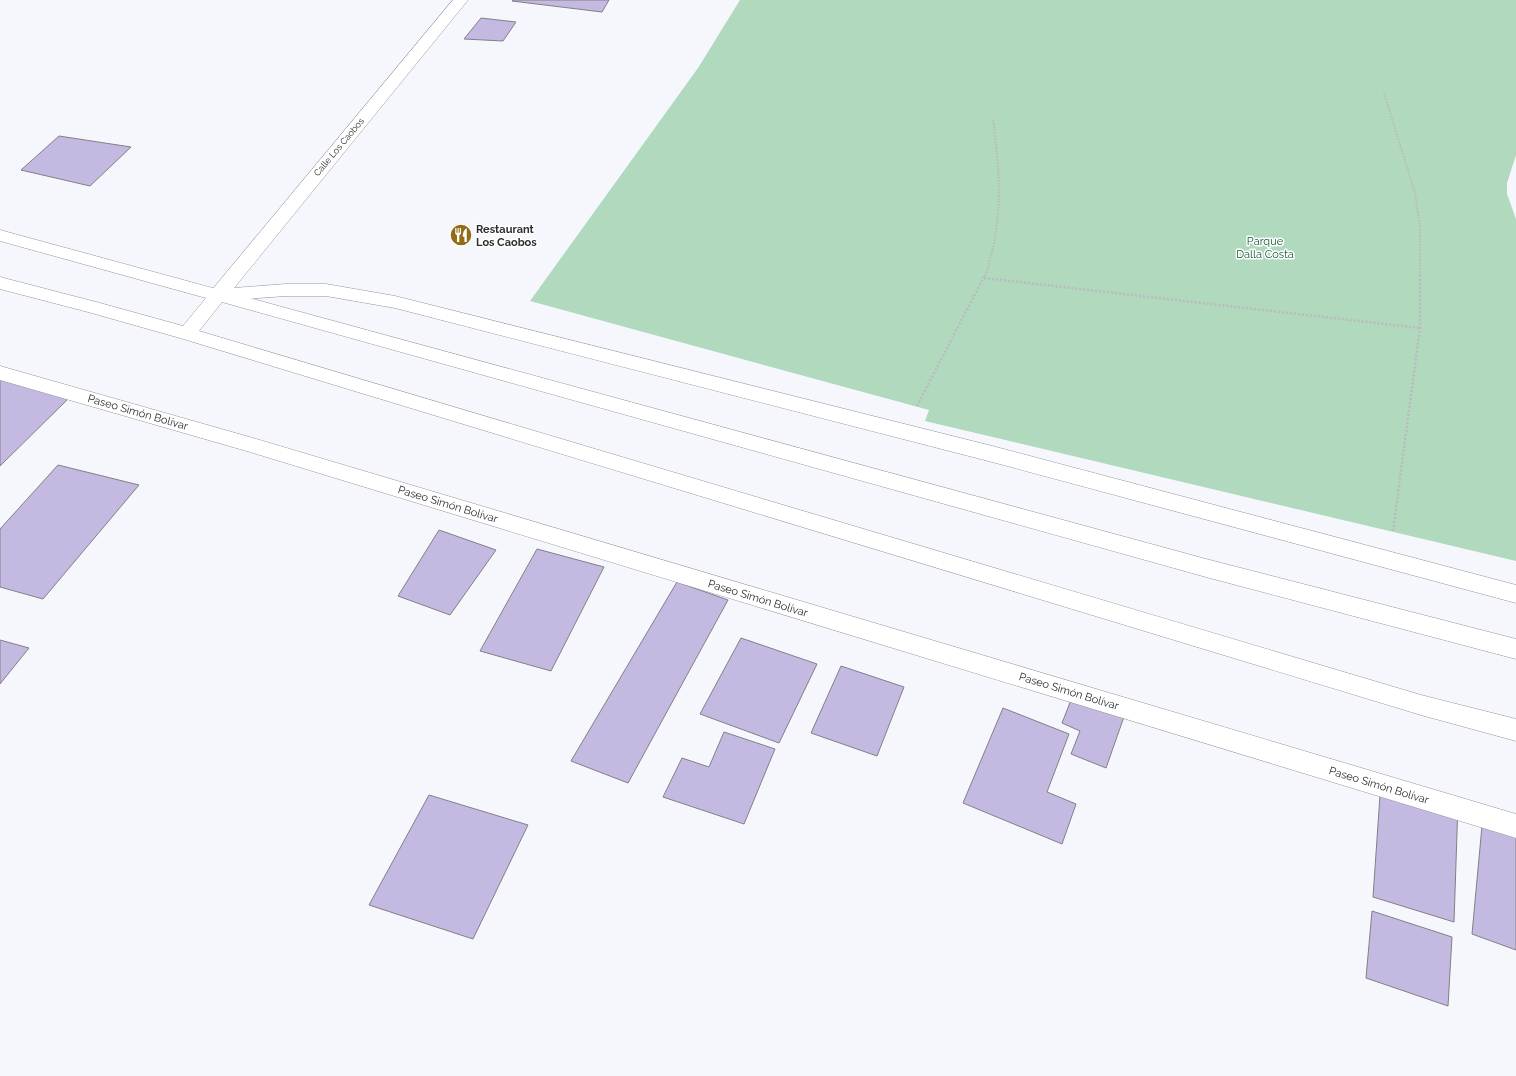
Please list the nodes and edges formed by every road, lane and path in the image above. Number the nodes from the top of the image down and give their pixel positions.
1 (461, 0) edge
2 (1384, 93) dead end
3 (992, 119) dead end
4 (0, 235) edge
5 (984, 278) junction
6 (0, 283) edge
7 (218, 295) junction
8 (1420, 328) junction
9 (187, 334) junction
10 (0, 372) edge
11 (904, 431) junction
12 (1389, 560) junction
13 (1516, 594) edge
14 (1516, 649) edge
15 (1516, 730) edge
16 (1516, 826) edge

1 - 7 street, Calle Los Caobos
2 - 8 path
3 - 5 path
4 - 7 street
5 - 8 path
5 - 11 path
6 - 9 street
7 - 9 street, Calle Los Caobos
7 - 11 street
7 - 14 street
8 - 12 path
9 - 15 street
10 - 16 street, Paseo Simón Bolívar
11 - 12 street
12 - 13 street

